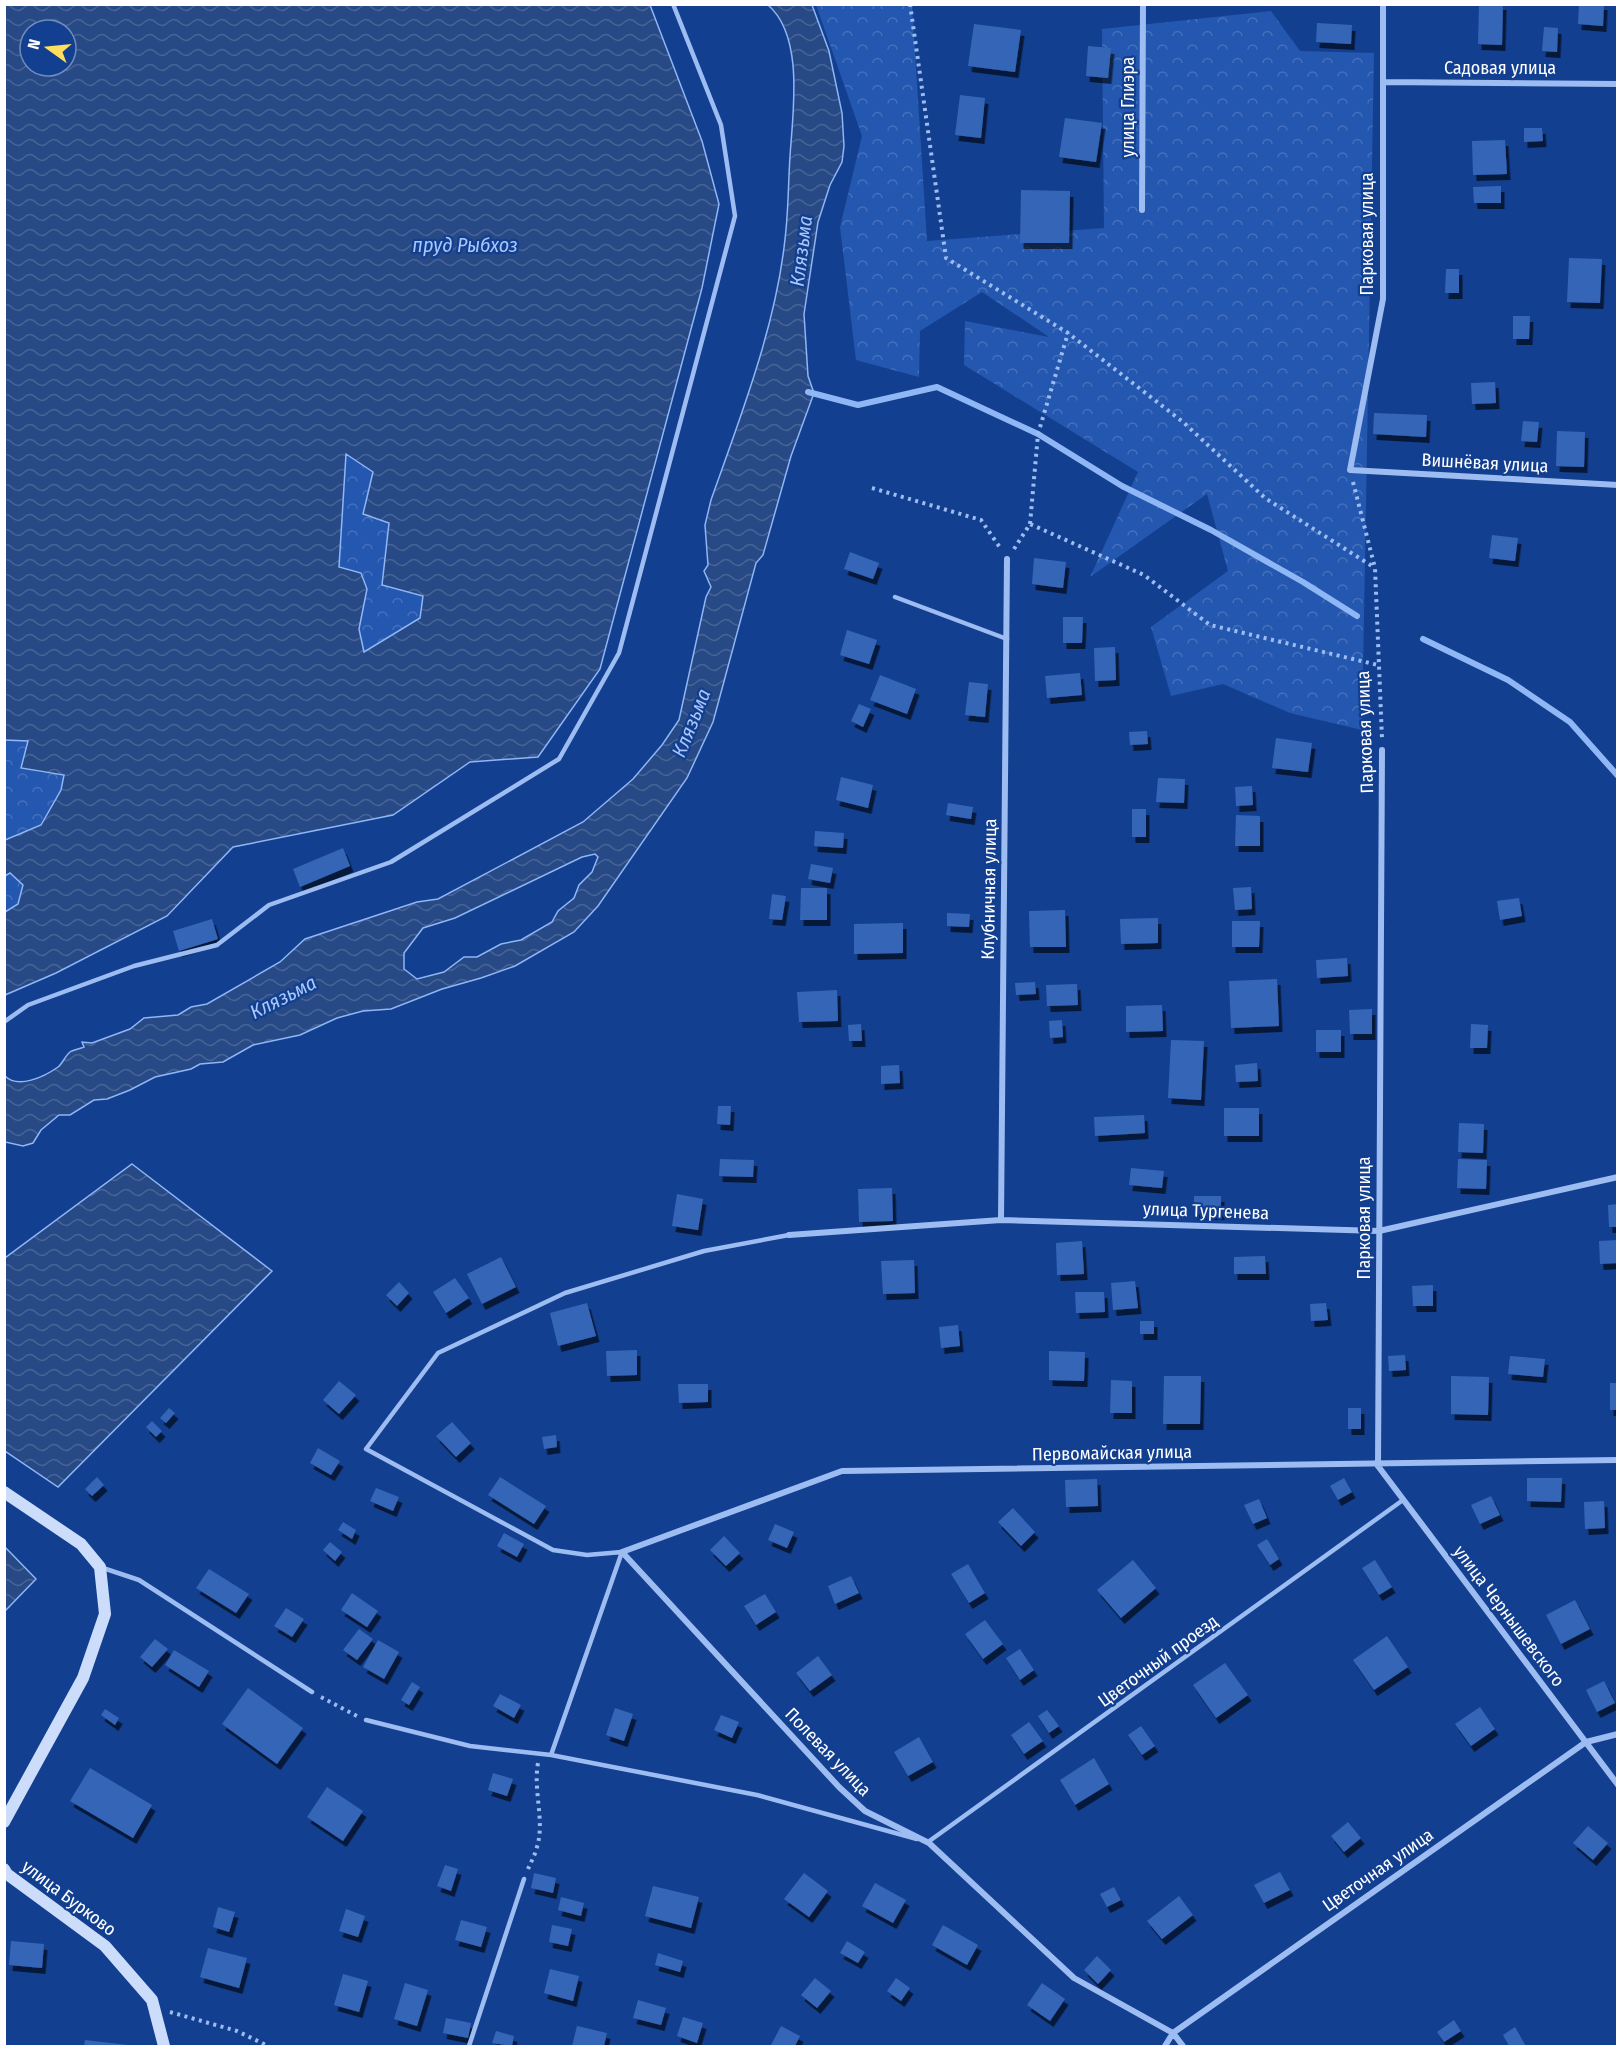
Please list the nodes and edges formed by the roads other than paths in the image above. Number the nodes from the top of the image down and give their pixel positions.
1 (673, 4) edge
2 (1143, 4) edge
3 (1383, 4) edge
4 (1383, 82) junction
5 (1617, 84) edge
6 (1142, 210) dead end
7 (1350, 470) joint
8 (1617, 485) edge
9 (1007, 559) road end
10 (895, 597) dead end
11 (1007, 639) junction
12 (1383, 750) road end
13 (4, 1022) edge
14 (1617, 1177) edge
15 (1001, 1220) junction
16 (1379, 1231) junction
17 (789, 1236) joint
18 (1617, 1460) edge
19 (1378, 1466) junction
20 (4, 1492) edge
21 (1402, 1500) junction
22 (622, 1552) junction
23 (100, 1567) junction
24 (312, 1692) road end
25 (366, 1720) road end
26 (1617, 1734) edge
27 (1586, 1742) junction
28 (551, 1755) junction
29 (1617, 1785) edge
30 (4, 1822) edge
31 (929, 1843) junction
32 (4, 1869) edge
33 (524, 1879) road end
34 (1173, 2033) junction
35 (164, 2046) edge
36 (469, 2046) edge
37 (1165, 2046) edge
38 (1183, 2046) edge

1 - 13 lane
2 - 6 street, улица Глиэра
3 - 4 street, Парковая улица
4 - 5 street, Садовая улица
4 - 7 street, Парковая улица
7 - 8 street, Вишнёвая улица
9 - 11 street, Клубничная улица
10 - 11 lane
11 - 15 street, Клубничная улица
12 - 16 street, Парковая улица
14 - 16 street, улица Тургенева
15 - 16 street, улица Тургенева
15 - 17 street, улица Тургенева
16 - 19 street, Парковая улица
17 - 22 lane
18 - 19 street, Первомайская улица
19 - 21 street, улица Чернышевского
19 - 22 street, Первомайская улица
20 - 23 street
21 - 27 street, улица Чернышевского
21 - 31 lane, Цветочный проезд
22 - 28 lane
22 - 31 street, Полевая улица
23 - 24 lane
23 - 30 street
25 - 28 lane
26 - 27 street, Цветочная улица
27 - 29 street, улица Чернышевского
27 - 34 street, Цветочная улица
28 - 31 lane
31 - 34 street, Полевая улица
32 - 35 street, улица Бурково
33 - 36 lane
34 - 37 street, Цветочная улица
34 - 38 street, Полевая улица

